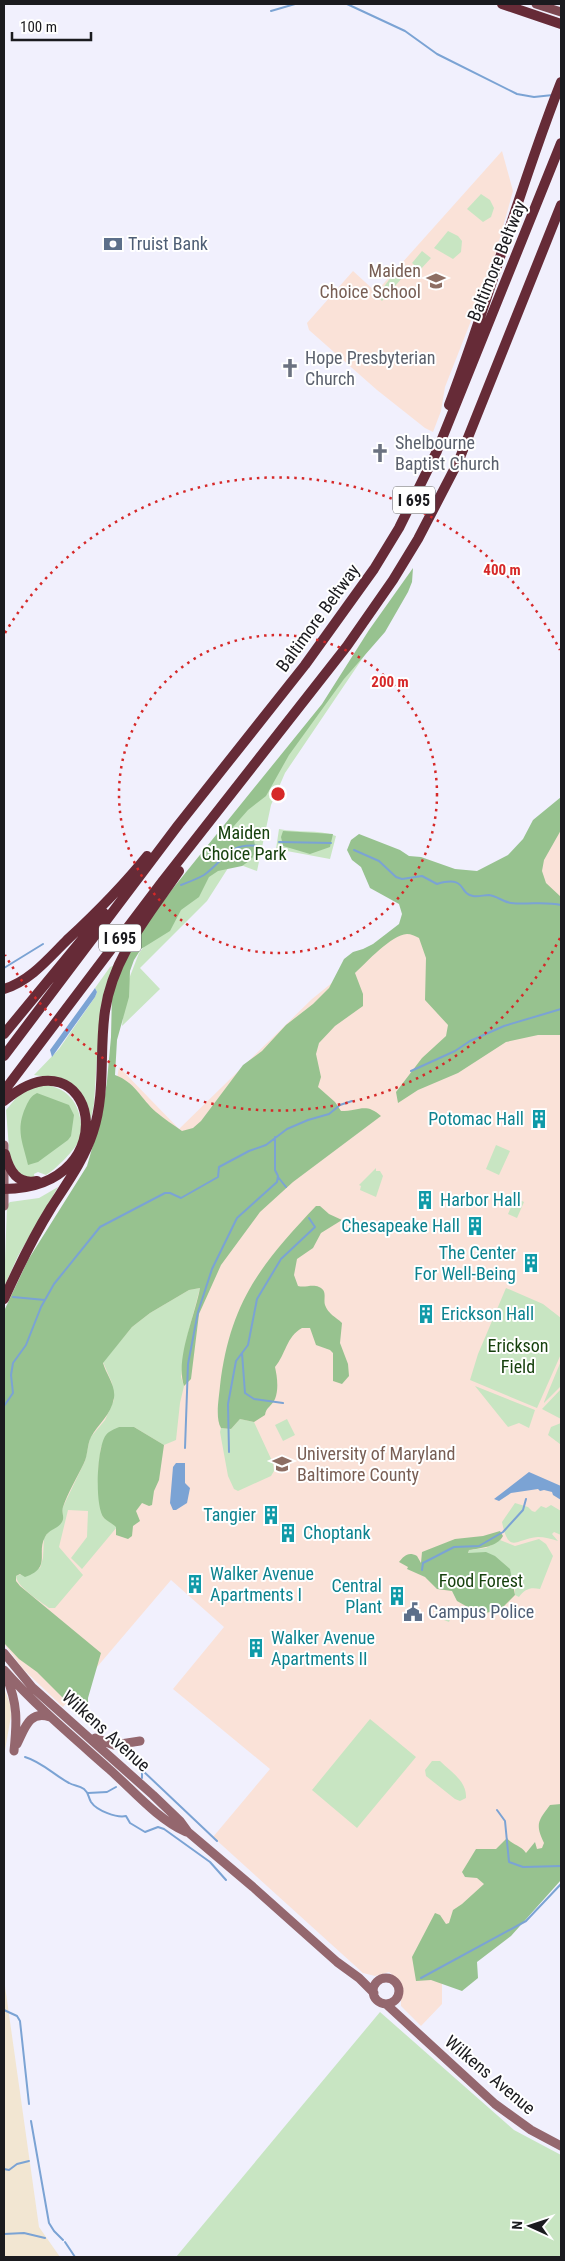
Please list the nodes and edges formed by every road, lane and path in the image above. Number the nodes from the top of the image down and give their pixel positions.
1 (502, 4) edge
2 (515, 4) edge
3 (536, 4) edge
4 (561, 12) edge
5 (561, 22) edge
6 (561, 82) edge
7 (561, 143) edge
8 (561, 205) edge
9 (561, 222) edge
10 (550, 234) junction
11 (428, 470) junction
12 (230, 798) junction
13 (180, 824) junction
14 (134, 872) junction
15 (4, 989) edge
16 (5, 1033) edge
17 (6, 1053) edge
18 (9, 1092) edge
19 (4, 1101) edge
20 (4, 1150) edge
21 (82, 1151) junction
22 (4, 1192) edge
23 (4, 1206) edge
24 (4, 1299) edge
25 (4, 1653) edge
26 (4, 1670) edge
27 (52, 1718) junction
28 (79, 1729) junction
29 (140, 1741) dead end
30 (188, 1832) junction
31 (359, 1978) junction
32 (381, 1980) junction
33 (374, 1993) junction
34 (396, 2000) junction
35 (386, 2004) junction
36 (404, 2022) junction
37 (561, 2146) edge

1 - 5 highway
2 - 5 main road
3 - 4 main road
6 - 11 highway
7 - 11 highway, Baltimore Beltway / I 695
8 - 10 highway, I 695
9 - 10 highway
10 - 12 highway, I 695
11 - 13 highway, Baltimore Beltway / I 695
12 - 18 highway, I 695
12 - 21 highway
13 - 14 highway
13 - 17 highway, Baltimore Beltway / I 695
14 - 15 highway
14 - 16 highway
18 - 19 highway
18 - 21 highway
20 - 21 highway
20 - 22 main road
21 - 22 highway
21 - 24 highway
22 - 23 main road
25 - 28 main road, Wilkens Avenue
26 - 27 main road, Wilkens Avenue
26 - 27 main road
27 - 30 main road, Wilkens Avenue
28 - 29 main road
28 - 30 main road, Wilkens Avenue
30 - 31 main road, Wilkens Avenue
31 - 32 main road, Wilkens Avenue
31 - 33 main road, Wilkens Avenue
32 - 33 main road
32 - 34 main road
33 - 35 main road
34 - 35 main road
34 - 36 main road, Wilkens Avenue
35 - 36 main road, Wilkens Avenue
36 - 37 main road, Wilkens Avenue

